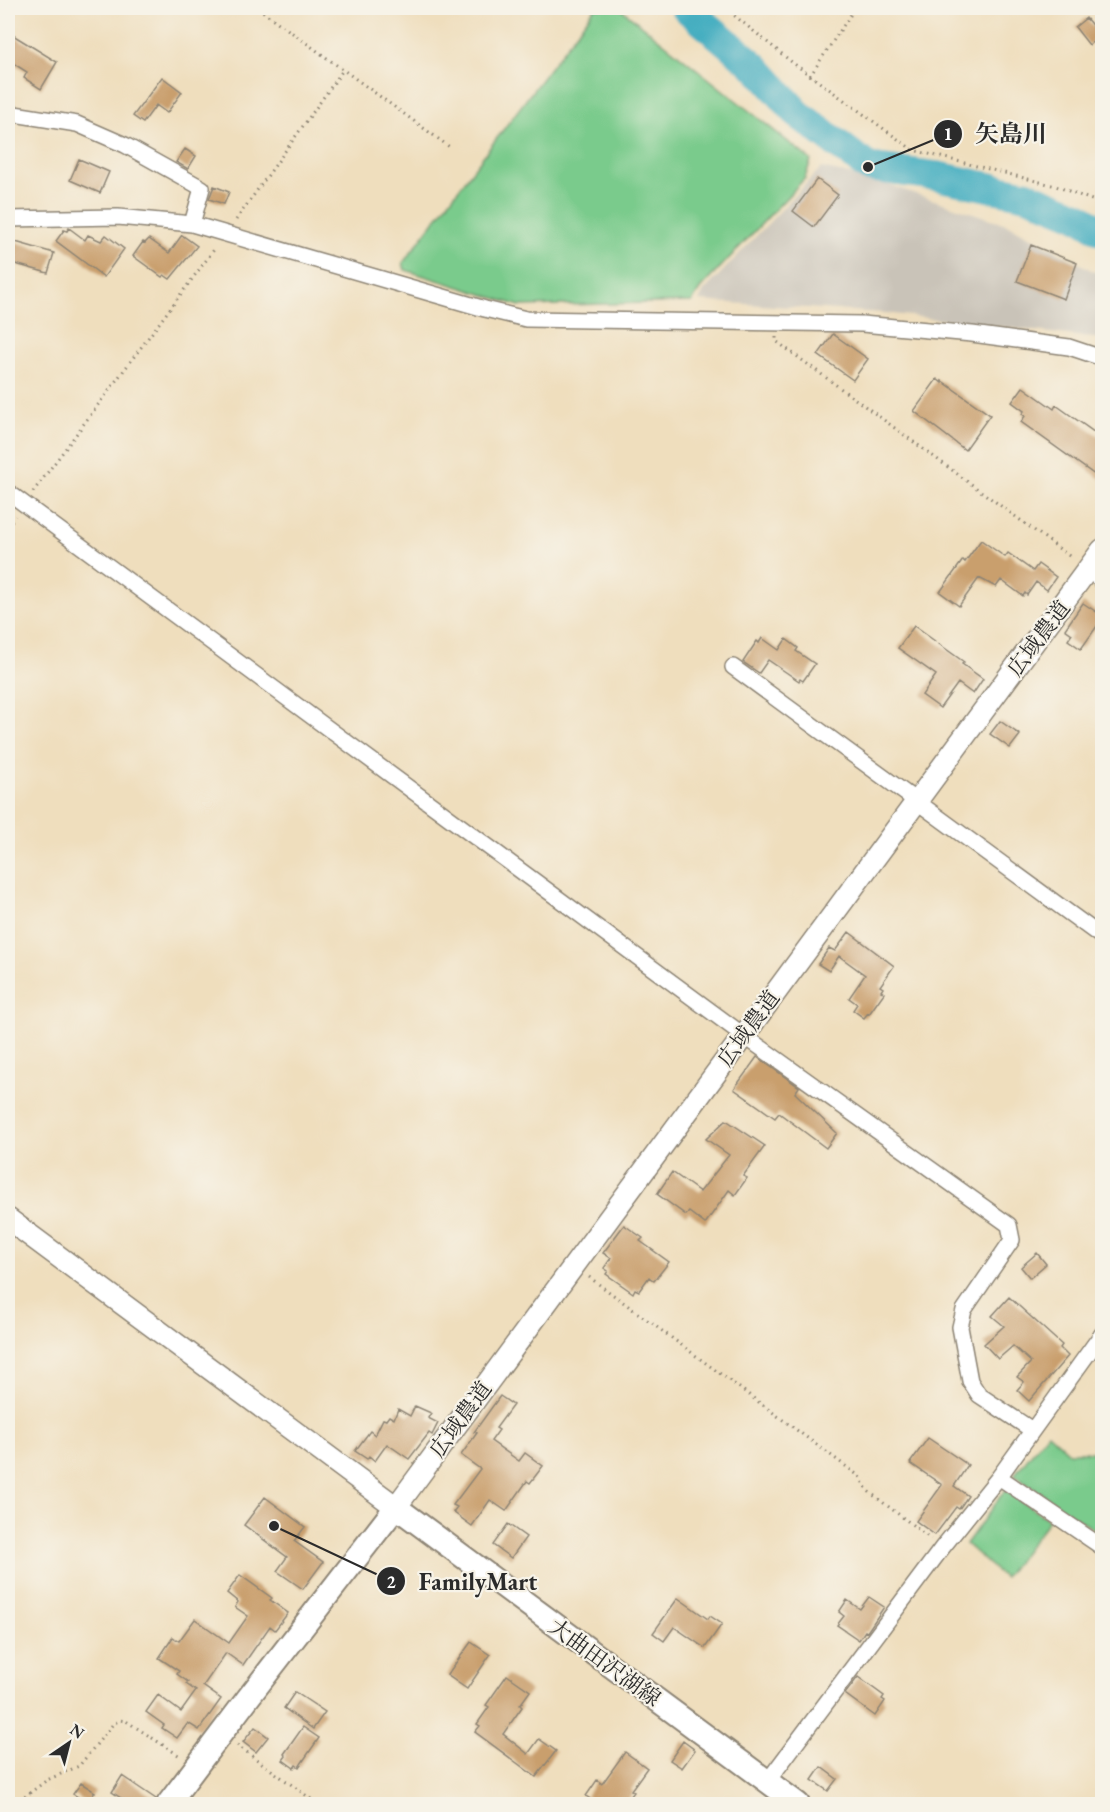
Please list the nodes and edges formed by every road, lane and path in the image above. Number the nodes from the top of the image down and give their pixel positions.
1 (258, 8) edge
2 (726, 8) edge
3 (855, 8) edge
4 (342, 70) junction
5 (810, 75) junction
6 (8, 113) edge
7 (451, 148) dead end
8 (1102, 204) edge
9 (8, 219) edge
10 (192, 224) junction
11 (225, 235) junction
12 (776, 321) junction
13 (1102, 358) edge
14 (8, 492) edge
15 (24, 504) junction
16 (8, 526) edge
17 (1102, 550) edge
18 (1095, 576) edge
19 (733, 668) dead end
20 (916, 801) junction
21 (1102, 937) edge
22 (743, 1035) junction
23 (8, 1219) edge
24 (573, 1265) junction
25 (1102, 1334) edge
26 (1032, 1430) junction
27 (999, 1477) junction
28 (396, 1507) junction
29 (1102, 1546) edge
30 (942, 1548) junction
31 (221, 1733) junction
32 (196, 1767) junction
33 (767, 1782) junction
34 (15, 1804) edge
35 (168, 1804) edge
36 (318, 1804) edge
37 (798, 1804) edge

1 - 4 path
2 - 5 path
3 - 5 path
4 - 7 path
4 - 11 path
5 - 8 path
6 - 10 street
9 - 10 street
10 - 11 street
11 - 12 street
11 - 15 path
12 - 13 street
12 - 18 path
14 - 15 street
15 - 16 path
15 - 22 street
17 - 18 street, 広域農道
18 - 20 street, 広域農道
19 - 20 street
20 - 21 street
20 - 22 street, 広域農道
22 - 24 street, 広域農道
22 - 26 street
23 - 28 street
24 - 28 street, 広域農道
24 - 30 path
25 - 26 street
26 - 27 street
27 - 29 street
27 - 30 street
28 - 31 main road
28 - 33 main road, 大曲田沢湖線
30 - 33 street
31 - 32 main road
31 - 36 path
32 - 34 path
32 - 35 main road
33 - 37 main road, 大曲田沢湖線

